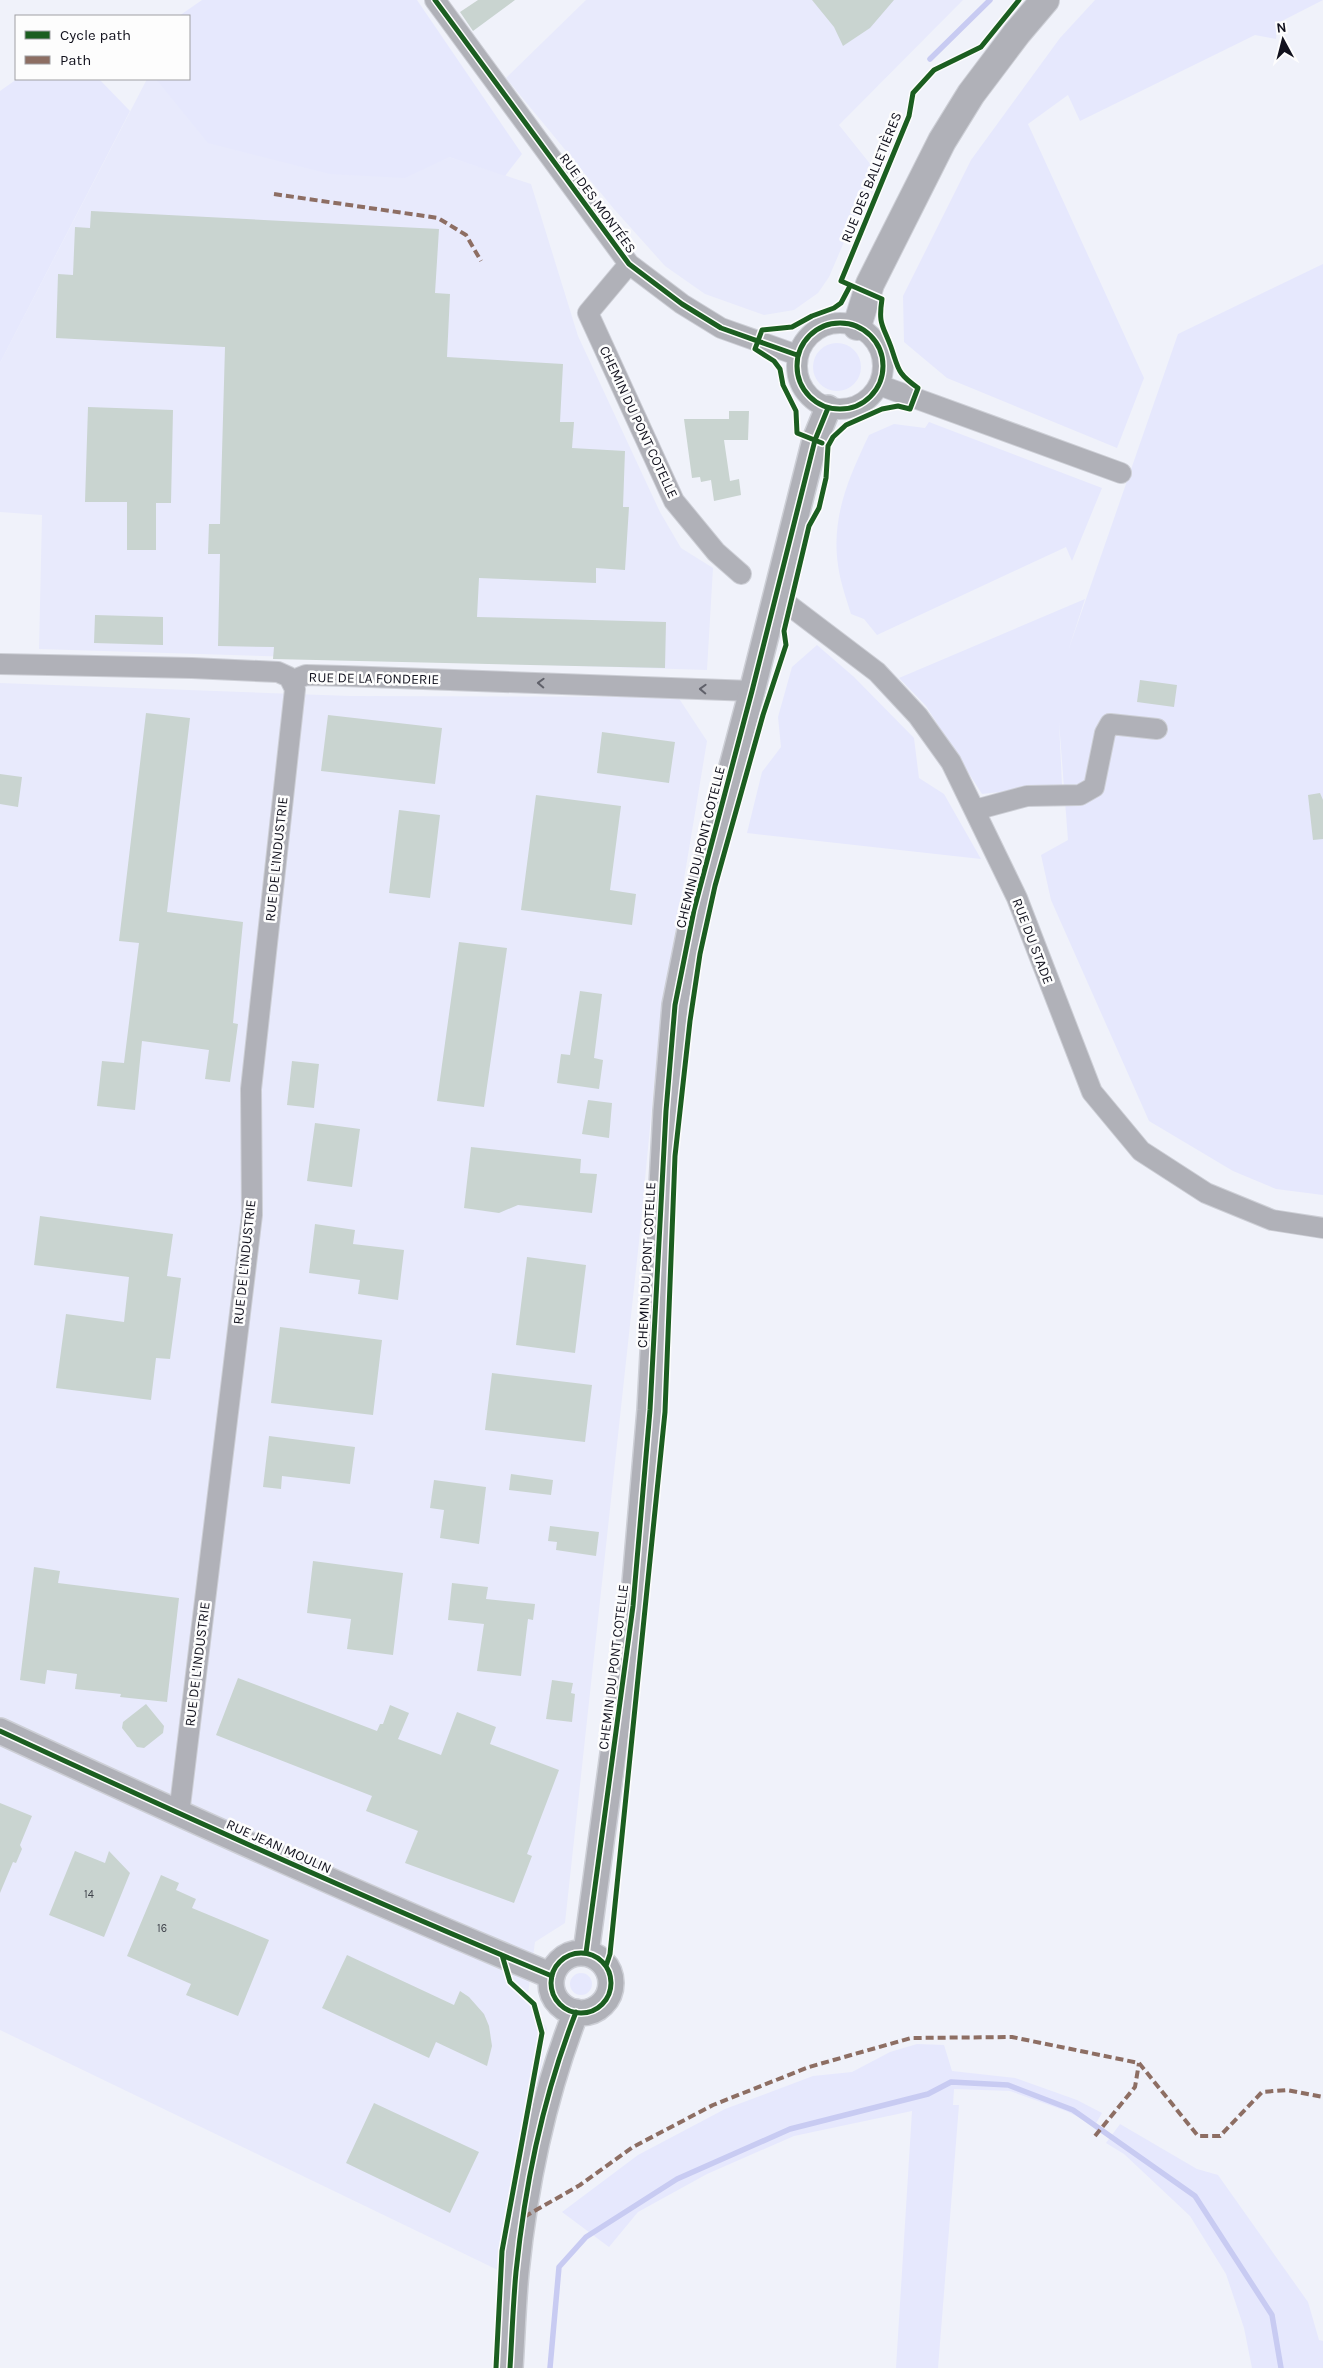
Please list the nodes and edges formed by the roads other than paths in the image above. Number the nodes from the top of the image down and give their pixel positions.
1 (436, 0) edge
2 (1045, 0) edge
3 (629, 264) junction
4 (857, 326) junction
5 (797, 355) junction
6 (879, 385) junction
7 (828, 408) junction
8 (1120, 473) dead end
9 (741, 574) dead end
10 (776, 593) junction
11 (0, 664) edge
12 (291, 681) junction
13 (752, 691) junction
14 (1157, 729) dead end
15 (974, 810) junction
16 (1323, 1228) edge
17 (0, 1731) edge
18 (179, 1814) junction
19 (586, 1953) junction
20 (552, 1976) junction
21 (576, 2012) junction
22 (510, 2368) edge

1 - 3 street, RUE DES MONTÉES
2 - 4 main road
3 - 5 street, RUE DES MONTÉES
3 - 9 street, CHEMIN DU PONT COTELLE
4 - 5 street
4 - 6 street
5 - 7 street
6 - 7 street
6 - 8 street
7 - 10 street
10 - 13 street, CHEMIN DU PONT COTELLE
10 - 15 street, RUE DU STADE
11 - 12 street, RUE DE LA FONDERIE
13 -> 12 street, RUE DE LA FONDERIE
12 - 18 street, RUE DE L'INDUSTRIE
13 - 19 street, CHEMIN DU PONT COTELLE
14 - 15 street
15 - 16 street, RUE DU STADE
17 - 18 street, RUE JEAN MOULIN
18 - 20 street, RUE JEAN MOULIN
19 - 20 street
19 - 21 street
20 - 21 street
21 - 22 street

